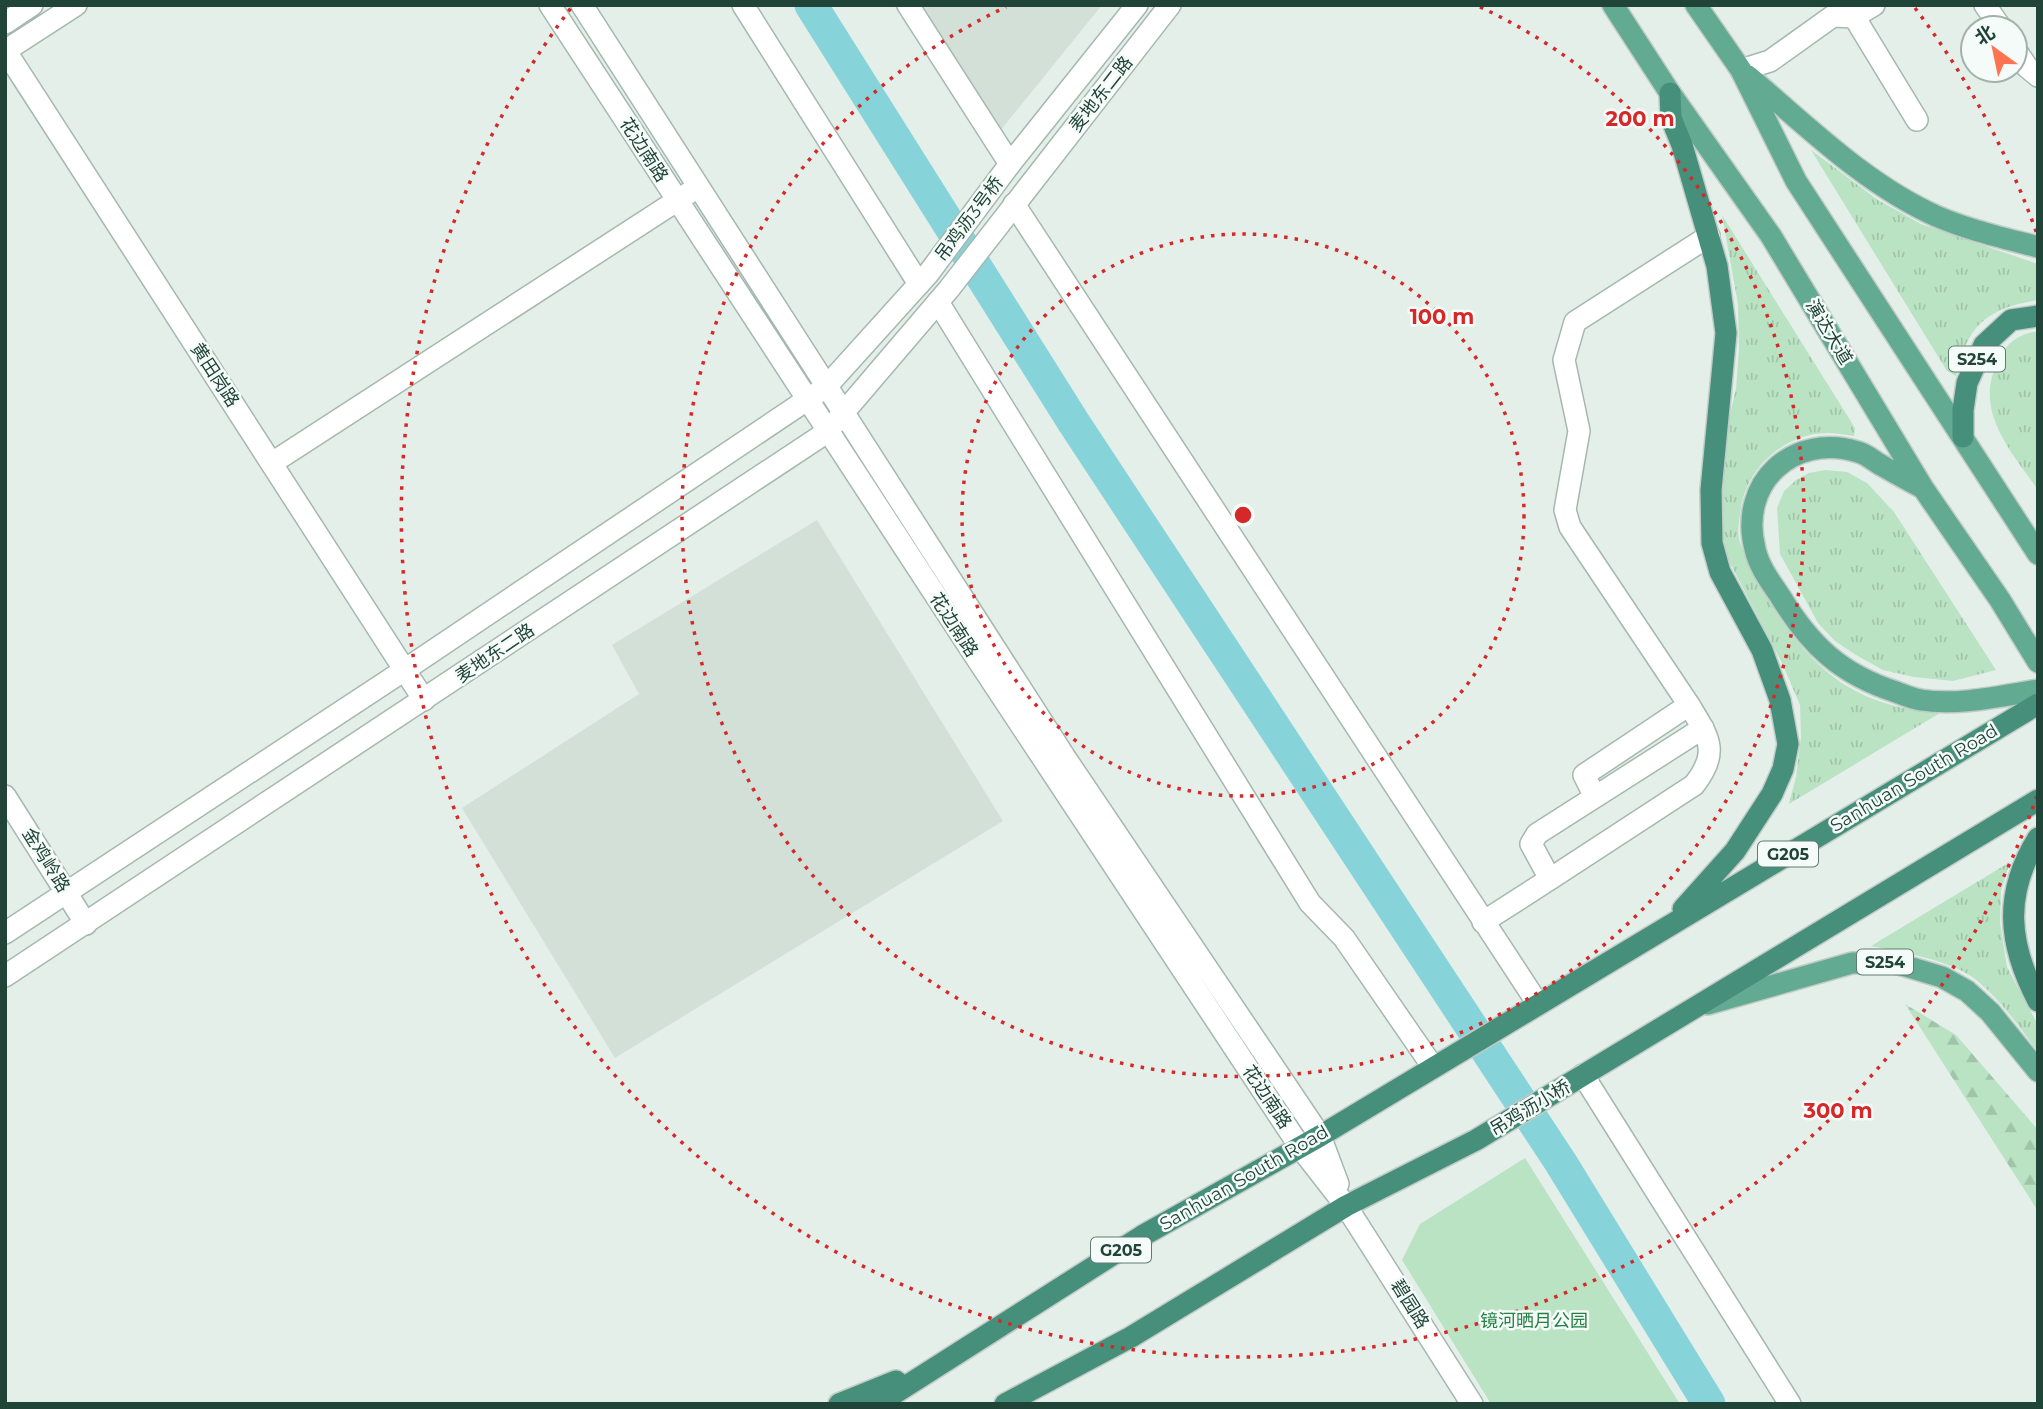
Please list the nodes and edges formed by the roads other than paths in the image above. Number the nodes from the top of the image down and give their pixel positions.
1 (32, 5) edge
2 (76, 5) edge
3 (550, 5) edge
4 (582, 5) edge
5 (743, 5) edge
6 (908, 5) edge
7 (1137, 5) edge
8 (1170, 5) edge
9 (1614, 5) edge
10 (1696, 5) edge
11 (1874, 5) edge
12 (1850, 11) edge
13 (5, 23) edge
14 (5, 50) edge
15 (1741, 71) junction
16 (1670, 93) junction
17 (1917, 120) dead end
18 (1010, 164) junction
19 (1031, 184) joint
20 (698, 187) junction
21 (678, 201) junction
22 (1014, 204) junction
23 (1709, 236) junction
24 (2038, 247) edge
25 (923, 279) junction
26 (943, 295) junction
27 (2038, 316) edge
28 (826, 387) junction
29 (807, 401) junction
30 (843, 413) junction
31 (827, 432) junction
32 (1964, 437) junction
33 (272, 463) junction
34 (1923, 488) junction
35 (2038, 554) edge
36 (2038, 662) edge
37 (406, 669) junction
38 (2038, 690) edge
39 (424, 700) junction
40 (2038, 704) edge
41 (1689, 705) junction
42 (1703, 727) junction
43 (5, 796) edge
44 (1595, 797) junction
45 (2038, 800) edge
46 (2038, 838) edge
47 (1550, 878) junction
48 (67, 893) junction
49 (1483, 922) junction
50 (86, 925) junction
51 (1668, 926) junction
52 (5, 933) edge
53 (5, 976) edge
54 (2038, 1001) edge
55 (1538, 1004) junction
56 (1696, 1007) junction
57 (1433, 1067) junction
58 (2038, 1071) edge
59 (1583, 1075) junction
60 (1320, 1136) junction
61 (1300, 1147) junction
62 (1346, 1206) junction
63 (1131, 1337) junction
64 (947, 1362) junction
65 (839, 1404) edge
66 (878, 1404) edge
67 (1004, 1404) edge
68 (1024, 1404) edge
69 (1472, 1404) edge
70 (1790, 1404) edge

1 - 13 street
2 - 14 street
3 - 21 street, 花边南路
4 - 20 street, 花边南路
5 - 25 street
6 - 18 street
7 - 18 street, 麦地东二路
8 - 19 street, 麦地东二路
9 - 16 main road, 演达大道
10 - 15 main road
11 - 12 street
12 - 15 street
12 - 17 street
14 - 33 street, 黄田岗路
15 - 24 main road
15 - 32 main road
16 - 23 highway
16 - 34 main road, 演达大道
18 - 25 street, 吊鸡沥3号桥
19 - 22 street, 吊鸡沥3号桥
20 - 21 street
20 - 28 street, 花边南路
21 - 29 street, 花边南路
21 - 33 street
22 - 26 street, 吊鸡沥3号桥
22 - 49 street
23 - 41 street
23 - 51 highway
25 - 28 street, 麦地东二路
26 - 30 street, 麦地东二路
26 - 57 street
27 - 32 highway, S254
28 - 29 street, 麦地东二路
28 - 30 street, 花边南路
29 - 31 street, 花边南路
29 - 37 street, 麦地东二路
30 - 31 street, 麦地东二路
30 - 60 street, 花边南路
31 - 39 street, 麦地东二路
31 - 61 street, 花边南路
32 - 35 main road
33 - 37 street, 黄田岗路
34 - 36 main road, 演达大道
34 - 38 main road
37 - 39 street, 黄田岗路
37 - 48 street, 麦地东二路
39 - 50 street, 麦地东二路
40 - 51 highway, Sanhuan South Road / G205
41 - 42 street
41 - 44 street
42 - 44 street
42 - 47 street
43 - 48 street, 金鸡岭路
44 - 47 street
45 - 56 highway
46 - 54 highway
47 - 49 street
48 - 50 street, 金鸡岭路
48 - 52 street, 麦地东二路
49 - 55 street
50 - 53 street, 麦地东二路
51 - 55 highway, Sanhuan South Road / G205
55 - 57 highway, G205
56 - 58 main road, S254
56 - 59 highway
57 - 60 highway, Sanhuan South Road / G205
59 - 62 highway, 吊鸡沥小桥
59 - 70 street
60 - 61 highway, Sanhuan South Road / G205
60 - 62 street, 花边南路
61 - 62 street, 花边南路
61 - 64 highway, Sanhuan South Road / G205
62 - 63 highway
62 - 69 street, 碧园路
63 - 67 highway
63 - 68 highway
64 - 65 highway
64 - 66 highway, Sanhuan South Road / G205

